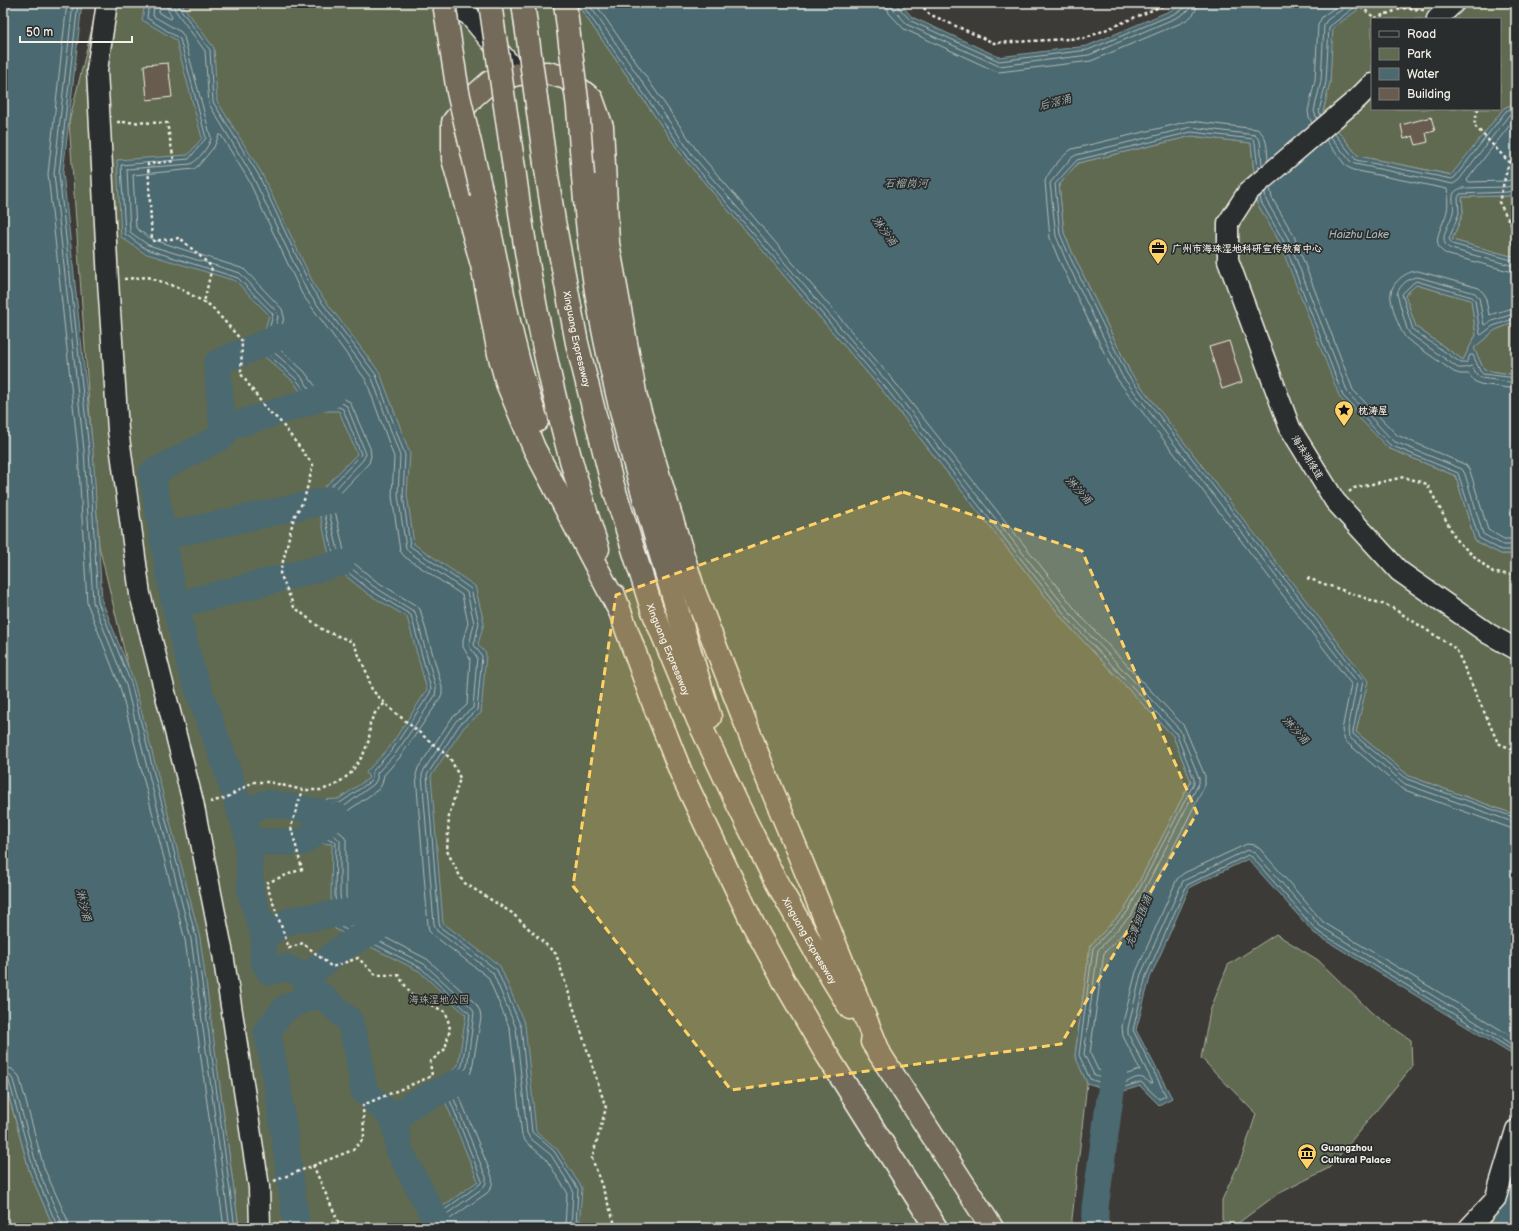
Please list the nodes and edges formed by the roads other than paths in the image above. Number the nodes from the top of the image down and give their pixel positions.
1 (107, 3) edge
2 (445, 3) edge
3 (490, 3) edge
4 (523, 3) edge
5 (565, 3) edge
6 (1454, 3) edge
7 (1439, 18) edge
8 (518, 74) junction
9 (1371, 85) edge
10 (618, 608) junction
11 (1516, 649) edge
12 (736, 801) junction
13 (880, 1054) junction
14 (1516, 1130) edge
15 (260, 1228) edge
16 (936, 1228) edge
17 (992, 1228) edge
18 (1470, 1228) edge

1 - 15 street
2 - 8 street
2 - 10 highway, bridge
3 - 10 highway, bridge
4 - 12 highway, Xinguang Expressway, bridge
5 - 12 highway, bridge
6 - 7 street
8 - 10 highway
8 - 13 highway
9 - 11 street, 海珠湖绿道
10 - 16 highway
12 - 13 highway, Xinguang Expressway
13 - 17 highway, Xinguang Expressway
14 - 18 street

